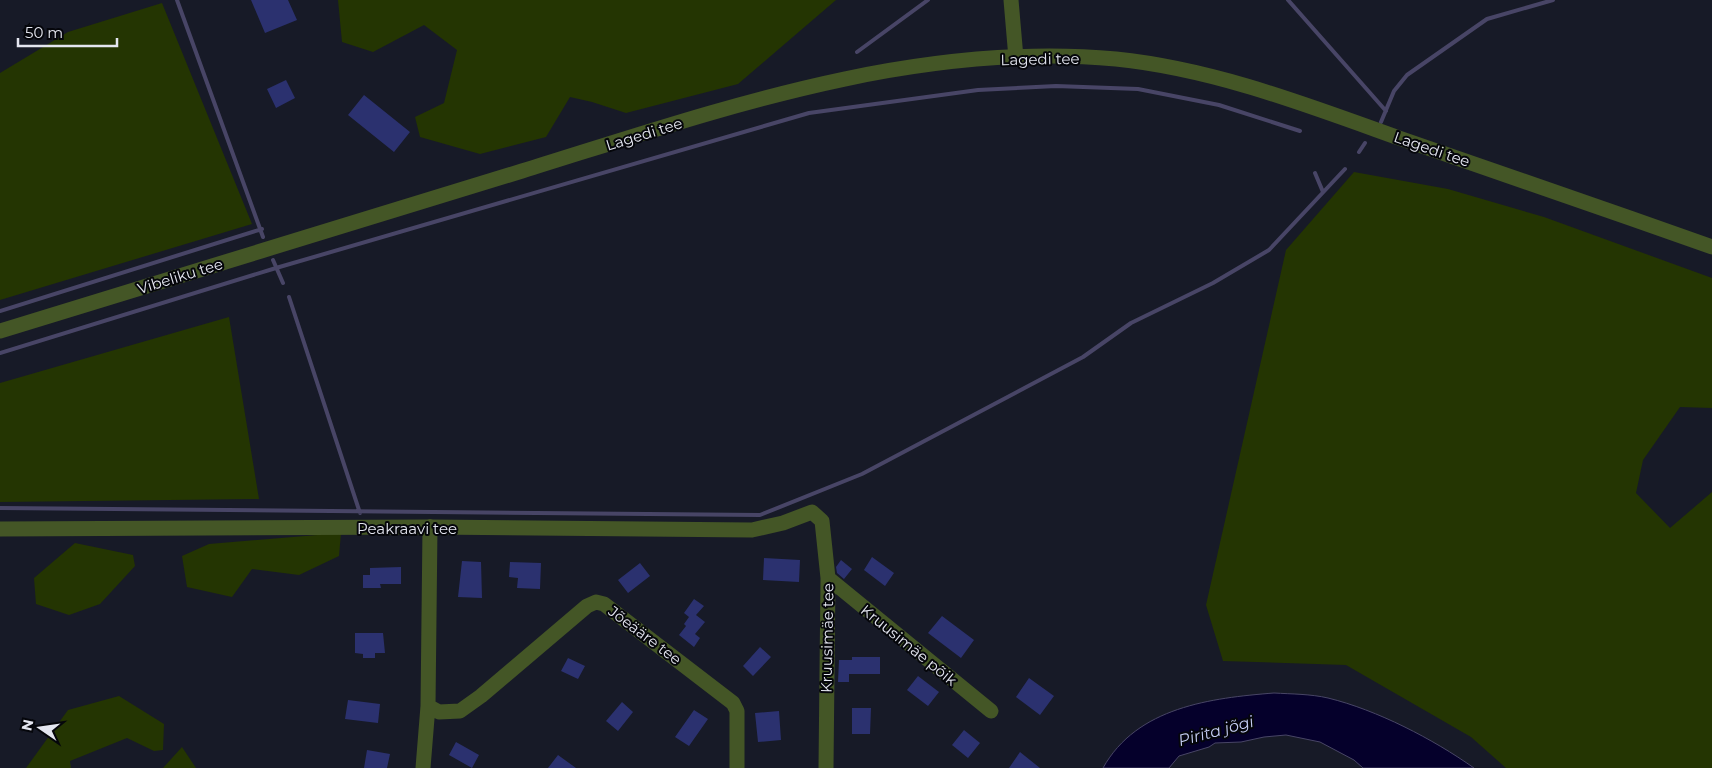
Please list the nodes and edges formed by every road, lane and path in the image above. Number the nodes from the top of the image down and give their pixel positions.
1 (1011, 0) edge
2 (1016, 58) junction
3 (360, 220) joint
4 (1712, 247) edge
5 (0, 332) edge
6 (812, 512) joint
7 (430, 527) junction
8 (0, 529) edge
9 (828, 578) junction
10 (428, 706) junction
11 (991, 711) dead end
12 (423, 768) edge
13 (737, 768) edge
14 (826, 768) edge

1 - 2 street
2 - 3 street, Lagedi tee
2 - 4 street, Lagedi tee
3 - 5 street, Vibeliku tee
6 - 7 street, Peakraavi tee
6 - 9 street, Kruusimäe tee
7 - 8 street, Peakraavi tee
7 - 10 street
9 - 11 street, Kruusimäe põik
9 - 14 street, Kruusimäe tee
10 - 12 street
10 - 13 street, Jõeääre tee

